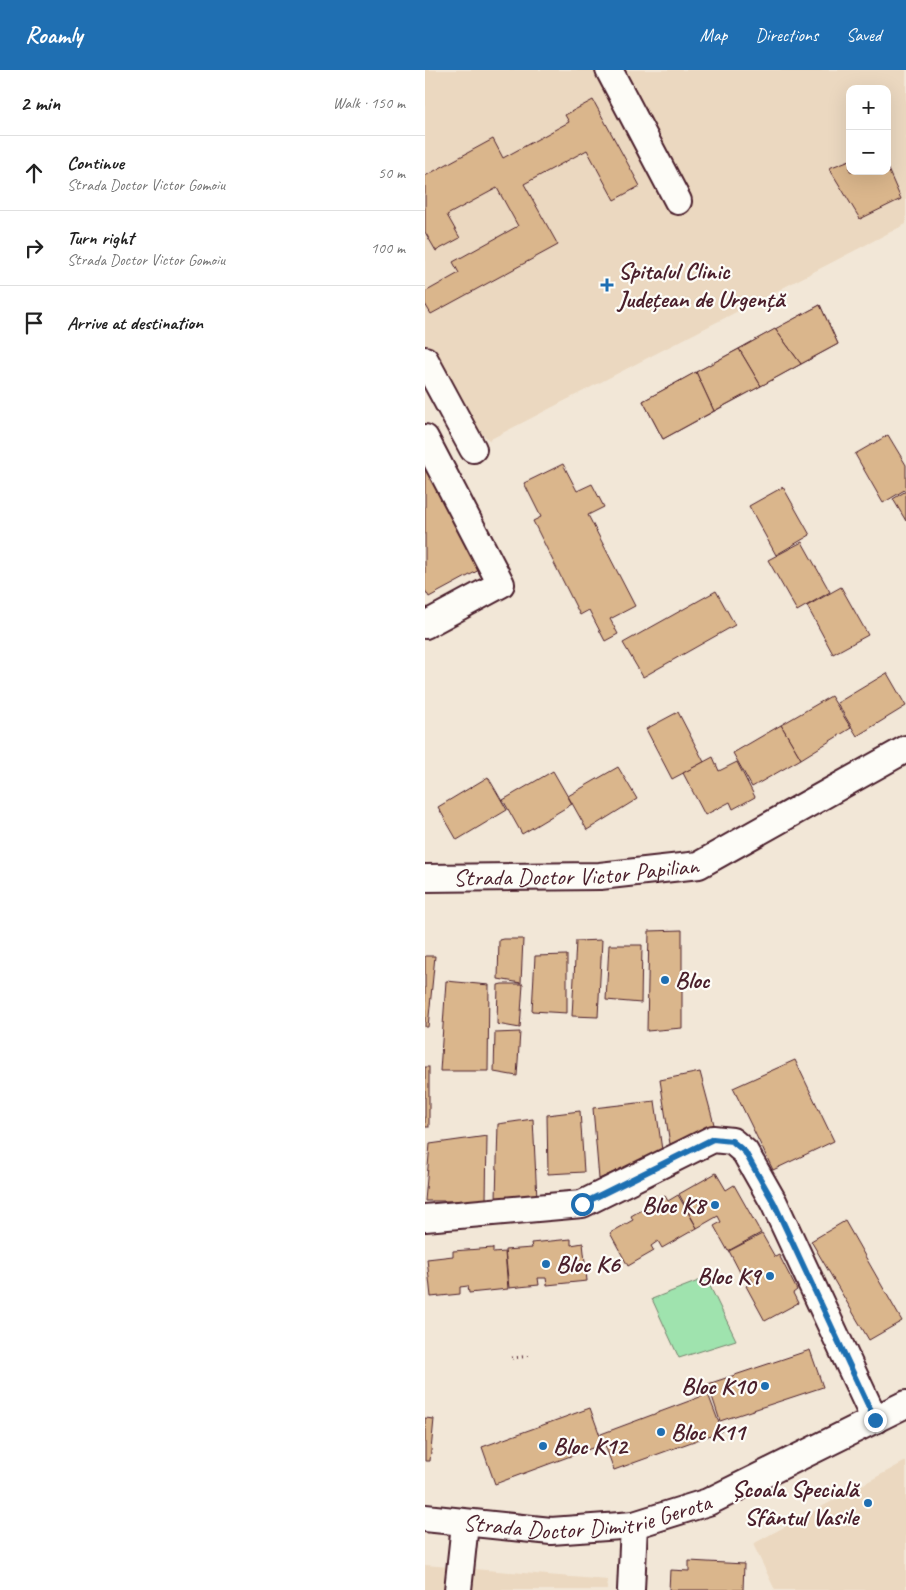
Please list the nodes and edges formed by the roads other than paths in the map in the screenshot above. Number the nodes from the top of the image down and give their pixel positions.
1 (609, 70) edge
2 (677, 201) dead end
3 (425, 360) edge
4 (425, 438) edge
5 (473, 449) dead end
6 (425, 625) edge
7 (906, 749) edge
8 (425, 878) edge
9 (425, 1218) edge
10 (906, 1404) edge
11 (875, 1420) junction
12 (425, 1518) edge
13 (465, 1524) junction
14 (634, 1525) junction
15 (458, 1590) edge
16 (631, 1590) edge

1 - 2 street
3 - 5 street
4 - 6 street
7 - 8 street, Strada Doctor Victor Papilian
9 - 11 street
10 - 11 street, Strada Doctor Dimitrie Gerota
11 - 14 street, Strada Doctor Dimitrie Gerota
12 - 13 street, Strada Doctor Dimitrie Gerota
13 - 14 street, Strada Doctor Dimitrie Gerota
13 - 15 street
14 - 16 street

